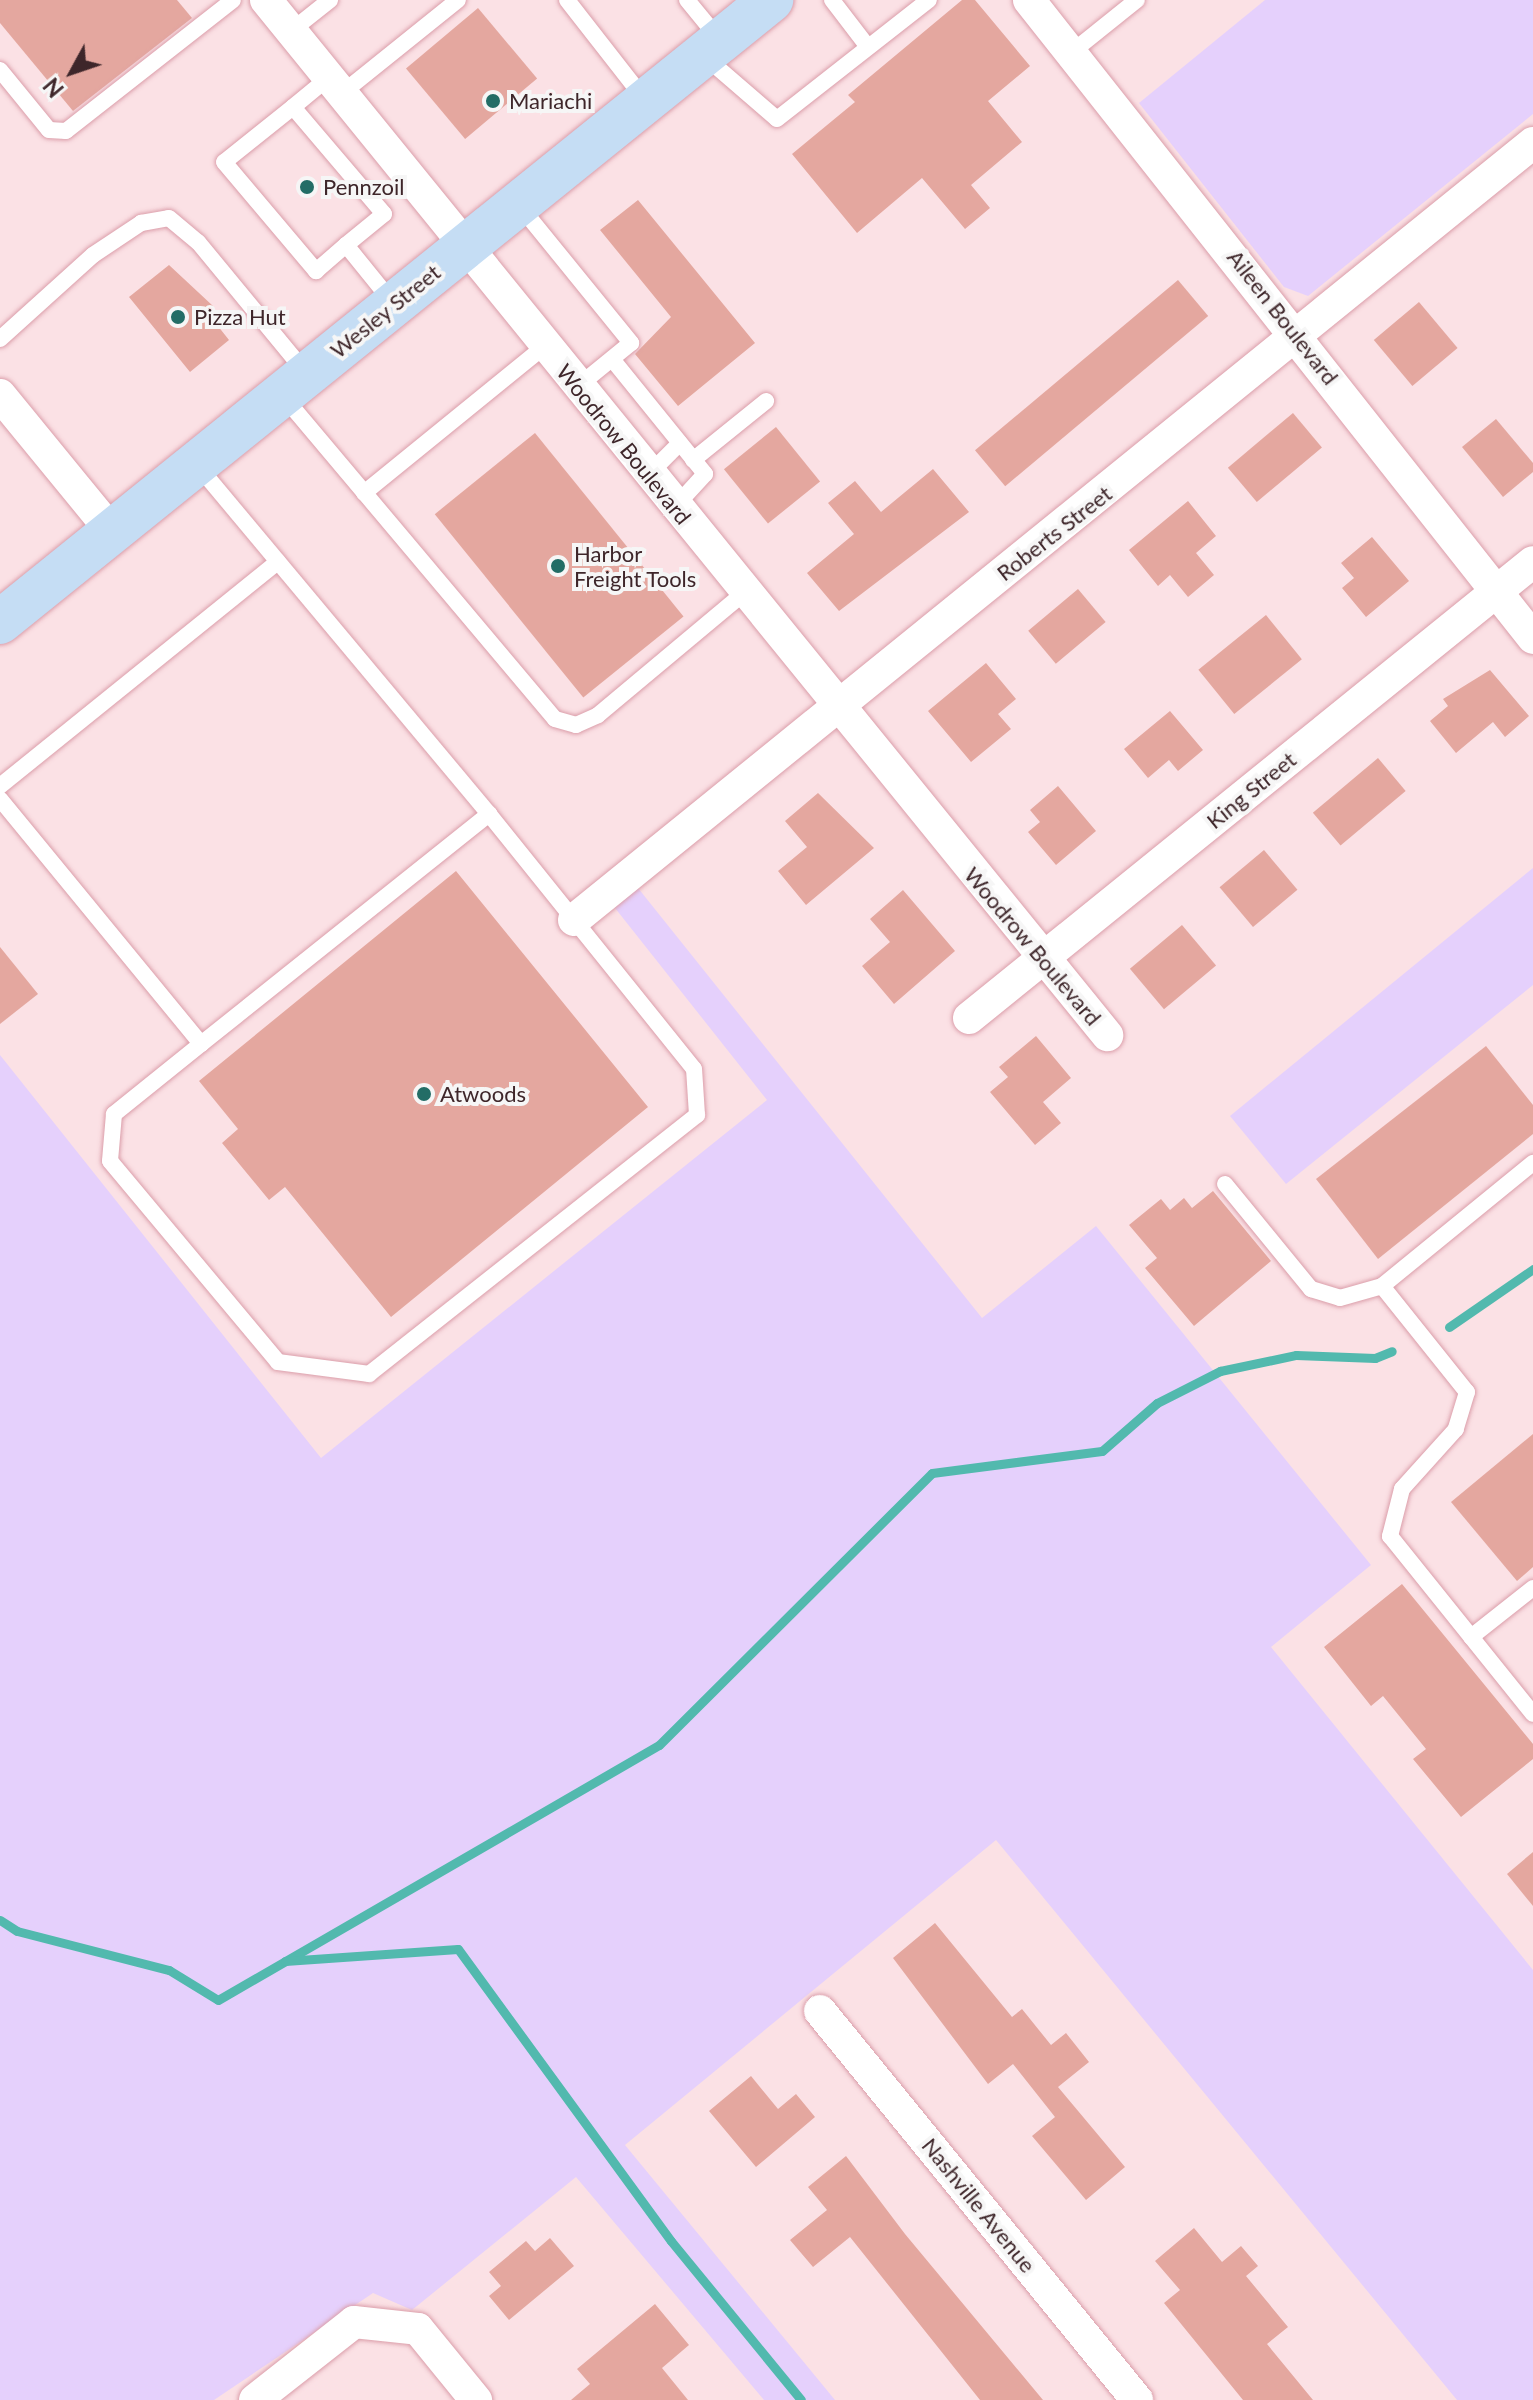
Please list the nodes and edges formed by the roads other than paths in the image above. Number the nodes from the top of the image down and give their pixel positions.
1 (233, 0) edge
2 (266, 0) edge
3 (330, 0) edge
4 (458, 0) edge
5 (567, 0) edge
6 (687, 0) edge
7 (771, 0) edge
8 (832, 0) edge
9 (929, 0) edge
10 (1029, 0) edge
11 (1137, 0) edge
12 (291, 31) junction
13 (868, 47) junction
14 (712, 48) junction
15 (1072, 52) junction
16 (0, 70) edge
17 (335, 86) junction
18 (646, 101) junction
19 (293, 107) junction
20 (1533, 143) edge
21 (518, 204) junction
22 (346, 245) junction
23 (465, 247) junction
24 (394, 304) junction
25 (1301, 337) junction
26 (0, 339) edge
27 (545, 346) junction
28 (612, 359) junction
29 (294, 384) junction
30 (577, 387) junction
31 (0, 395) edge
32 (766, 401) dead end
33 (680, 443) junction
34 (693, 460) junction
35 (196, 464) junction
36 (648, 475) junction
37 (364, 493) junction
38 (674, 508) junction
39 (112, 532) junction
40 (278, 562) junction
41 (1533, 562) edge
42 (744, 593) junction
43 (1496, 593) junction
44 (3, 615) edge
45 (1533, 638) edge
46 (835, 707) junction
47 (0, 786) edge
48 (0, 799) edge
49 (489, 814) junction
50 (574, 920) junction
51 (1043, 958) junction
52 (969, 1018) dead end
53 (1107, 1035) dead end
54 (201, 1044) junction
55 (1533, 1163) edge
56 (1225, 1184) dead end
57 (1382, 1286) junction
58 (1533, 1588) edge
59 (1471, 1637) junction
60 (1533, 1714) edge
61 (820, 2011) dead end
62 (255, 2400) edge
63 (476, 2400) edge
64 (1137, 2400) edge

1 - 16 lane
2 - 12 street, Woodrow Boulevard
3 - 12 lane
4 - 17 lane
5 - 18 lane
6 - 14 lane
7 - 14 main road, Wesley Street
8 - 13 lane
9 - 13 lane
10 - 15 street, Aileen Boulevard
11 - 15 lane
12 - 17 street, Woodrow Boulevard
13 - 14 lane
14 - 18 main road, Wesley Street
15 - 25 street, Aileen Boulevard
17 - 19 lane
17 - 23 street, Woodrow Boulevard
18 - 21 main road, Wesley Street
19 - 22 lane
19 - 22 lane
20 - 25 street, Roberts Street
21 - 23 main road, Wesley Street
21 - 28 lane
22 - 24 lane
23 - 24 main road, Wesley Street
23 - 27 street, Woodrow Boulevard
24 - 29 main road, Wesley Street
25 - 43 street, Aileen Boulevard
25 - 46 street, Roberts Street
26 - 29 lane
27 - 30 street, Woodrow Boulevard
27 - 37 lane
28 - 30 lane
28 - 33 lane
29 - 35 main road, Wesley Street
29 - 37 lane
30 - 36 street, Woodrow Boulevard
31 - 39 street
32 - 34 lane
33 - 34 lane
33 - 36 lane
34 - 38 lane
35 - 39 main road, Wesley Street
35 - 40 lane
36 - 38 street, Woodrow Boulevard
37 - 42 lane
38 - 42 street, Woodrow Boulevard
39 - 44 main road, Wesley Street
40 - 47 lane
40 - 49 lane
41 - 43 street, King Street
42 - 46 street, Woodrow Boulevard
43 - 45 street, Aileen Boulevard
43 - 51 street, King Street
46 - 50 street, Roberts Street
46 - 51 street, Woodrow Boulevard
48 - 54 lane
49 - 50 lane
49 - 54 lane
50 - 54 lane
51 - 52 street, King Street
51 - 53 street, Woodrow Boulevard
55 - 57 lane
56 - 57 lane
57 - 59 lane
58 - 59 lane
59 - 60 lane
61 - 64 street, Nashville Avenue
62 - 63 street

